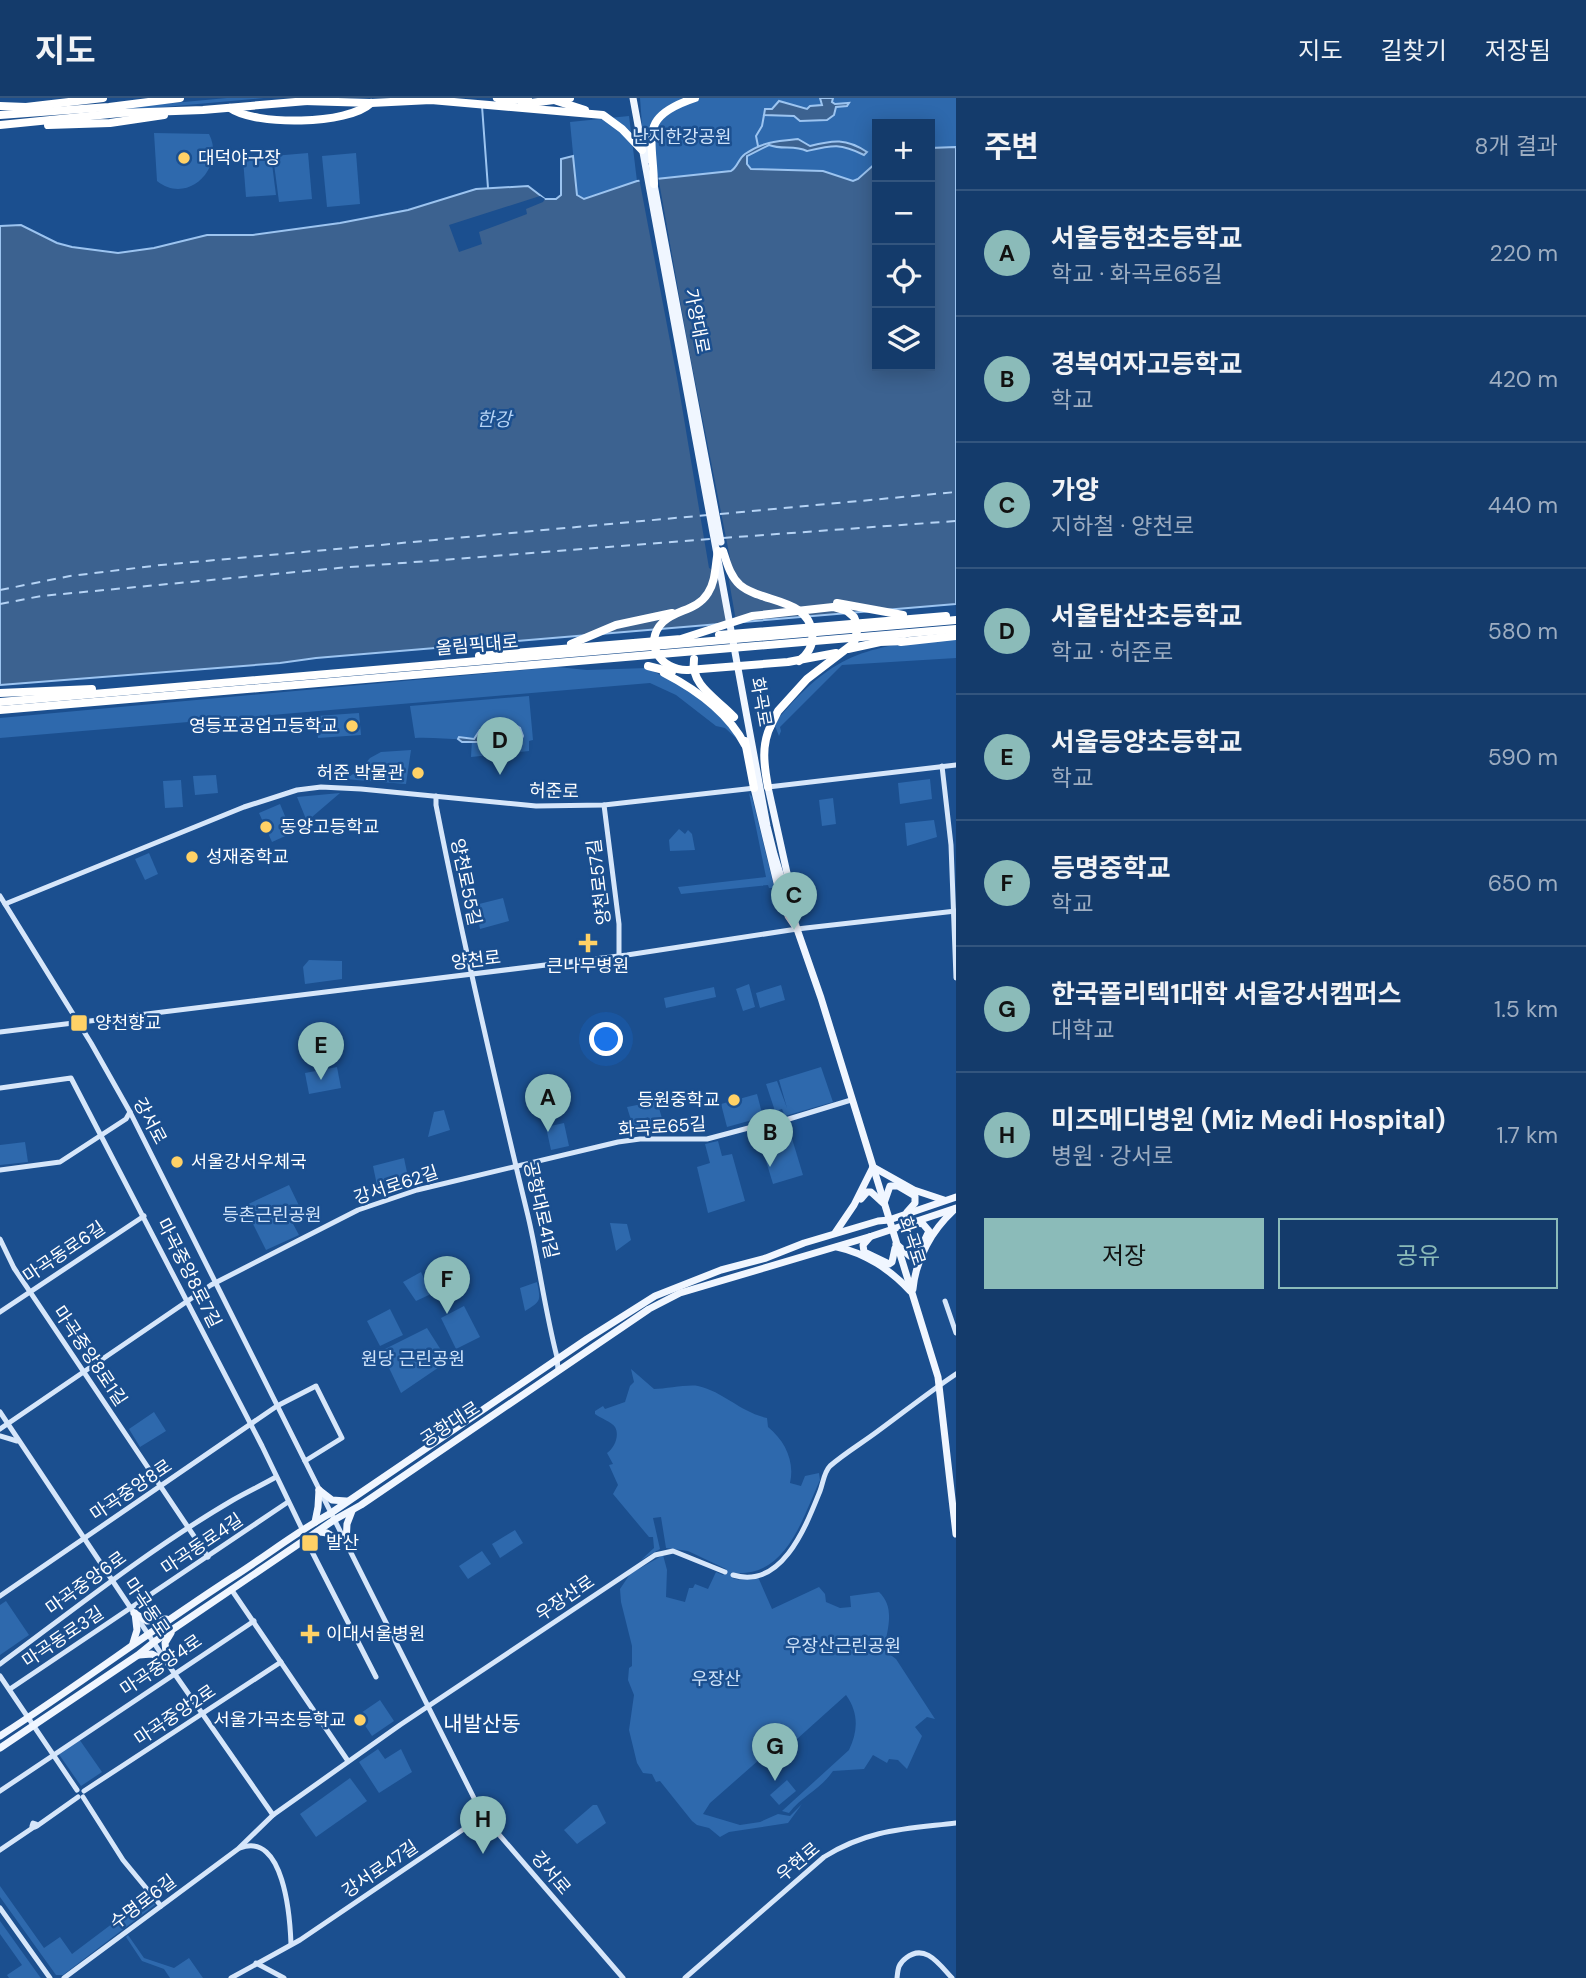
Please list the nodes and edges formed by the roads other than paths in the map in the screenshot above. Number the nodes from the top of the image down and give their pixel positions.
1 (103, 98) edge
2 (179, 98) edge
3 (337, 98) edge
4 (535, 98) edge
5 (551, 98) edge
6 (570, 98) edge
7 (635, 98) edge
8 (685, 98) edge
9 (695, 98) edge
10 (304, 101) junction
11 (494, 102) edge
12 (370, 103) junction
13 (0, 106) edge
14 (26, 107) junction
15 (230, 108) junction
16 (669, 108) junction
17 (203, 110) junction
18 (14, 114) junction
19 (0, 115) edge
20 (603, 116) junction
21 (0, 126) edge
22 (642, 150) junction
23 (654, 184) junction
24 (720, 551) junction
25 (776, 600) junction
26 (688, 610) junction
27 (938, 616) junction
28 (956, 618) edge
29 (956, 629) edge
30 (719, 635) dead end
31 (956, 636) edge
32 (904, 641) junction
33 (548, 649) junction
34 (615, 659) junction
35 (694, 659) dead end
36 (462, 662) junction
37 (648, 666) junction
38 (704, 671) junction
39 (120, 692) junction
40 (0, 693) edge
41 (0, 702) edge
42 (0, 713) edge
43 (770, 727) junction
44 (745, 745) junction
45 (956, 765) edge
46 (942, 766) junction
47 (768, 787) junction
48 (754, 788) junction
49 (436, 796) junction
50 (604, 805) junction
51 (0, 896) edge
52 (5, 904) junction
53 (791, 909) junction
54 (955, 912) edge
55 (797, 929) junction
56 (620, 955) junction
57 (473, 974) junction
58 (956, 978) edge
59 (77, 1022) junction
60 (0, 1032) edge
61 (0, 1088) edge
62 (851, 1100) junction
63 (130, 1112) junction
64 (102, 1135) junction
65 (514, 1165) junction
66 (873, 1167) junction
67 (0, 1170) edge
68 (956, 1197) edge
69 (945, 1200) junction
70 (884, 1204) junction
71 (956, 1208) edge
72 (906, 1214) junction
73 (144, 1216) junction
74 (911, 1222) junction
75 (890, 1224) junction
76 (865, 1225) junction
77 (833, 1235) junction
78 (872, 1236) junction
79 (0, 1238) edge
80 (896, 1244) junction
81 (836, 1246) junction
82 (216, 1282) junction
83 (30, 1292) junction
84 (912, 1294) junction
85 (187, 1300) junction
86 (945, 1301) dead end
87 (0, 1312) edge
88 (956, 1333) edge
89 (557, 1361) junction
90 (558, 1370) junction
91 (83, 1372) junction
92 (956, 1374) edge
93 (939, 1385) junction
94 (277, 1406) junction
95 (0, 1412) edge
96 (7, 1423) junction
97 (251, 1424) junction
98 (0, 1429) edge
99 (0, 1436) edge
100 (18, 1441) junction
101 (305, 1461) junction
102 (276, 1477) junction
103 (162, 1486) junction
104 (319, 1490) junction
105 (351, 1500) junction
106 (288, 1502) junction
107 (352, 1510) junction
108 (332, 1516) junction
109 (314, 1522) junction
110 (190, 1528) junction
111 (302, 1530) junction
112 (319, 1532) junction
113 (956, 1534) edge
114 (85, 1539) junction
115 (306, 1540) junction
116 (346, 1543) junction
117 (208, 1557) junction
118 (724, 1572) dead end
119 (733, 1574) dead end
120 (112, 1581) junction
121 (232, 1589) junction
122 (0, 1596) edge
123 (133, 1611) junction
124 (168, 1619) junction
125 (254, 1621) junction
126 (172, 1630) junction
127 (151, 1638) junction
128 (132, 1644) junction
129 (138, 1655) junction
130 (167, 1662) junction
131 (281, 1662) junction
132 (0, 1664) edge
133 (174, 1673) junction
134 (0, 1676) edge
135 (376, 1677) dead end
136 (10, 1689) junction
137 (428, 1706) junction
138 (202, 1714) junction
139 (28, 1717) junction
140 (33, 1725) junction
141 (0, 1736) edge
142 (0, 1748) edge
143 (52, 1755) junction
144 (348, 1761) junction
145 (0, 1791) edge
146 (80, 1794) junction
147 (273, 1815) junction
148 (483, 1816) junction
149 (956, 1823) edge
150 (238, 1849) junction
151 (0, 1850) edge
152 (161, 1906) junction
153 (0, 1908) edge
154 (291, 1944) junction
155 (256, 1963) junction
156 (50, 1978) edge
157 (64, 1978) edge
158 (231, 1978) edge
159 (284, 1978) edge
160 (622, 1978) edge
161 (685, 1978) edge
162 (897, 1978) edge
163 (952, 1978) edge

1 - 14 highway
2 - 18 highway
3 - 10 highway
4 - 11 highway
5 - 20 highway
6 - 11 highway
7 - 22 main road, 가양대로
7 - 23 main road, 가양대로
8 - 16 highway
9 - 16 highway
10 - 12 highway
10 - 15 highway
11 - 12 highway
11 - 20 highway
12 - 15 highway
13 - 14 highway
14 - 18 highway
15 - 17 highway
16 - 23 highway
17 - 21 highway
17 - 21 highway
18 - 19 highway
20 - 22 highway
22 - 24 main road, 가양대로
23 - 24 main road, 가양대로
24 - 25 highway
24 - 26 highway
24 - 53 main road, 화곡로
25 - 27 highway
25 - 38 highway
26 - 33 highway
26 - 38 highway
27 - 28 highway
27 - 30 highway
28 - 36 highway, 올림픽대로
29 - 34 highway, 올림픽대로
31 - 32 highway
32 - 38 highway
32 - 43 highway
33 - 36 highway
33 - 43 highway
34 - 37 highway
34 - 42 highway, 올림픽대로
35 - 44 highway
36 - 39 highway, 올림픽대로
37 - 38 highway
37 - 44 highway
39 - 40 highway
39 - 41 highway, 올림픽대로
43 - 47 highway
44 - 48 highway
45 - 46 street, 허준로
46 - 47 street, 허준로
46 - 54 street
47 - 48 street, 허준로
47 - 53 main road, 화곡로
48 - 50 street, 허준로
48 - 55 main road
49 - 50 street, 허준로
49 - 52 street, 허준로
49 - 57 street, 양천로55길
50 - 56 street, 양천로57길
51 - 52 street, 강서로
52 - 59 street, 강서로
53 - 55 main road, 화곡로
54 - 55 street, 양천로
54 - 58 street
55 - 56 street, 양천로
55 - 62 main road, 화곡로
56 - 57 street, 양천로
57 - 59 street, 양천로
57 - 65 street, 공항대로41길
59 - 60 street, 양천로
59 - 63 street, 강서로
61 - 64 street, 마곡중앙8로7길
62 - 65 street, 화곡로65길
62 - 66 main road, 화곡로
63 - 64 street
63 - 82 street, 강서로
64 - 67 street
64 - 73 street, 마곡중앙8로7길
65 - 82 street, 강서로62길
65 - 89 street, 공항대로41길
66 - 69 main road
66 - 70 main road, 화곡로
66 - 77 main road
68 - 69 main road, 공항대로
69 - 72 main road, 공항대로
70 - 72 main road
70 - 75 main road, 화곡로
70 - 76 main road
71 - 74 main road, 공항대로
71 - 84 main road
72 - 75 main road, 공항대로
73 - 83 street, 마곡동로6길
73 - 85 street, 마곡중앙8로7길
74 - 75 main road, 공항대로
74 - 80 main road
75 - 76 main road, 공항대로
75 - 78 main road, 공항대로
75 - 80 main road, 화곡로
76 - 77 main road, 공항대로
77 - 89 main road, 공항대로
78 - 80 main road
78 - 81 main road, 공항대로
79 - 83 street, 마곡중앙8로1길
80 - 84 main road, 화곡로
81 - 84 main road
81 - 90 main road, 공항대로
82 - 85 street, 강서로62길
82 - 94 street, 강서로
83 - 87 street, 마곡동로6길
83 - 91 street, 마곡중앙8로1길
84 - 93 main road, 화곡로
85 - 91 street, 강서로62길
85 - 97 street, 마곡중앙8로7길
86 - 88 street
89 - 90 street, 공항대로41길
89 - 105 main road, 공항대로
90 - 107 main road, 공항대로
91 - 96 street, 강서로62길
91 - 103 street, 마곡중앙8로1길
92 - 93 street
93 - 113 main road, 화곡로
93 - 119 street
94 - 97 street, 마곡중앙8로
94 - 101 street, 강서로
94 - 101 street
95 - 96 street, 마곡동로
96 - 98 street, 강서로62길
96 - 100 street, 마곡동로
97 - 102 street
97 - 103 street, 마곡중앙8로
99 - 100 street
100 - 114 street, 마곡동로
101 - 104 street, 강서로
102 - 106 street
102 - 110 street, 마곡중앙6로
103 - 110 street
103 - 114 street, 마곡중앙8로
104 - 105 main road
104 - 108 street, 강서로
104 - 109 main road
105 - 108 main road, 공항대로
106 - 111 street
106 - 117 street, 마곡동로4길
107 - 108 main road, 공항대로
107 - 116 main road
108 - 109 main road, 공항대로
108 - 112 main road, 공항대로
108 - 116 street, 강서로
109 - 111 main road, 공항대로
110 - 117 street
110 - 120 street, 마곡중앙6로
111 - 124 main road, 공항대로
112 - 115 main road, 공항대로
112 - 116 main road
114 - 120 street, 마곡동로
114 - 122 street, 마곡중앙8로
115 - 121 main road, 공항대로
115 - 135 street
116 - 137 street, 강서로
117 - 123 street, 마곡동로4길
118 - 137 street, 우장산로
120 - 123 street, 마곡동로
120 - 132 street, 마곡중앙6로
121 - 125 street
121 - 126 main road, 공항대로
123 - 124 main road
123 - 127 street, 마곡동로
123 - 128 main road
123 - 136 street, 마곡동로3길
124 - 127 main road, 공항대로
125 - 131 street
125 - 133 street, 마곡중앙4로
126 - 127 main road, 공항대로
126 - 130 main road
127 - 128 main road, 공항대로
127 - 129 main road, 공항대로
127 - 130 street, 마곡동로
128 - 139 main road, 공항대로
129 - 130 main road
129 - 140 main road, 공항대로
130 - 133 street, 마곡동로
131 - 138 street, 마곡중앙2로
131 - 144 street
133 - 138 street, 마곡동로
133 - 143 street, 마곡중앙4로
134 - 136 street
136 - 139 street
137 - 144 street, 수명로6길
137 - 148 street, 강서로
138 - 146 street, 마곡중앙2로
138 - 147 street, 마곡동로
139 - 140 street
139 - 141 main road, 공항대로
140 - 142 main road, 공항대로
140 - 143 street
143 - 145 street, 마곡중앙4로
143 - 146 street
144 - 147 street, 수명로6길
146 - 151 street, 마곡중앙2로
146 - 152 street
147 - 150 street, 수명로6길
148 - 154 street, 강서로47길
148 - 160 street, 강서로
149 - 161 street, 우현로
150 - 152 street, 수명로6길
150 - 154 street
152 - 157 street, 수명로6길
153 - 156 street
154 - 155 street, 강서로47길
155 - 158 street, 강서로47길
155 - 159 street
162 - 163 street

